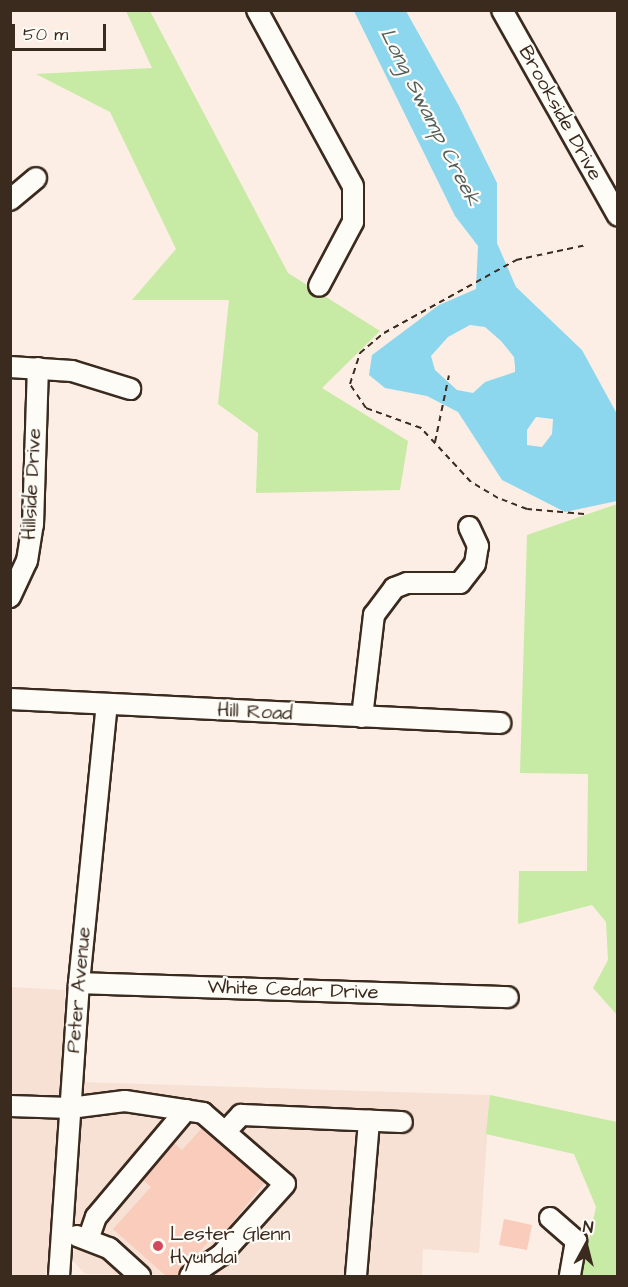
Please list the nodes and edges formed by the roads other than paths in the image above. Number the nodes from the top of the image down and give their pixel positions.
1 (256, 10) edge
2 (502, 10) edge
3 (36, 178) dead end
4 (10, 200) edge
5 (618, 216) edge
6 (319, 286) dead end
7 (10, 367) edge
8 (38, 368) junction
9 (130, 389) dead end
10 (469, 527) dead end
11 (10, 597) edge
12 (10, 699) edge
13 (107, 704) junction
14 (362, 717) junction
15 (500, 723) dead end
16 (78, 983) junction
17 (508, 997) dead end
18 (10, 1106) edge
19 (70, 1108) junction
20 (186, 1110) junction
21 (369, 1121) junction
22 (402, 1122) dead end
23 (226, 1130) junction
24 (550, 1218) dead end
25 (62, 1235) junction
26 (89, 1237) junction
27 (59, 1276) edge
28 (140, 1276) edge
29 (190, 1276) edge
30 (356, 1276) edge
31 (570, 1276) edge

1 - 6 street
2 - 5 street, Brookside Drive
3 - 4 street
7 - 8 street
8 - 9 street
8 - 11 street, Hillside Drive
10 - 14 street
12 - 13 street, Hill Road
13 - 14 street, Hill Road
13 - 16 street, Peter Avenue
14 - 15 street, Hill Road
16 - 17 street, White Cedar Drive
16 - 19 street, Peter Avenue
18 - 19 street
19 - 20 street
19 - 25 street, Peter Avenue
20 - 23 street
20 - 26 street
21 - 22 street
21 - 23 street
21 - 30 street
23 - 29 street
24 - 31 street
25 - 26 street
25 - 27 street, Peter Avenue
26 - 28 street

